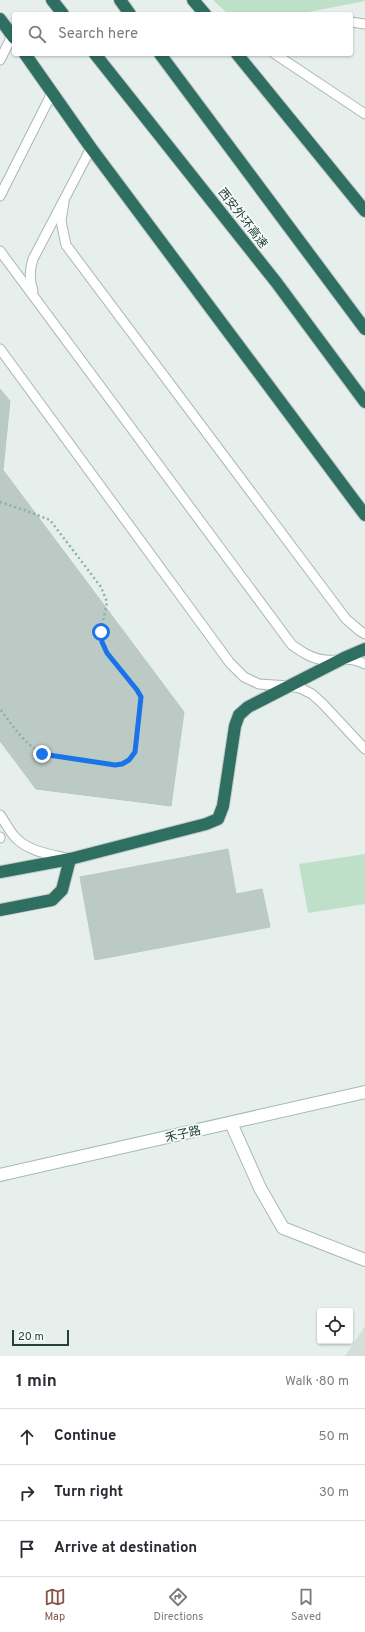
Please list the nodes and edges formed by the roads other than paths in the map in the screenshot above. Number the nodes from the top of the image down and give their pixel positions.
1 (52, 0) edge
2 (120, 0) edge
3 (194, 1) edge
4 (61, 12) edge
5 (129, 12) edge
6 (202, 12) edge
7 (208, 12) edge
8 (0, 19) edge
9 (353, 22) edge
10 (365, 24) edge
11 (12, 36) edge
12 (12, 39) edge
13 (26, 56) edge
14 (96, 56) edge
15 (161, 56) edge
16 (239, 56) edge
17 (278, 56) edge
18 (0, 60) edge
19 (52, 93) junction
20 (365, 114) edge
21 (91, 148) junction
22 (0, 196) edge
23 (64, 202) junction
24 (365, 212) edge
25 (0, 251) edge
26 (35, 298) junction
27 (365, 329) edge
28 (0, 349) edge
29 (365, 402) edge
30 (365, 515) edge
31 (365, 634) edge
32 (365, 649) edge
33 (344, 658) junction
34 (365, 664) edge
35 (289, 686) junction
36 (365, 749) edge
37 (0, 815) edge
38 (70, 859) junction
39 (0, 872) edge
40 (0, 910) edge
41 (365, 1092) edge
42 (231, 1123) junction
43 (0, 1175) edge
44 (365, 1260) edge

1 - 4 highway
2 - 5 highway
3 - 6 highway
3 - 7 lane
8 - 11 highway
9 - 10 lane
12 - 18 lane
13 - 19 highway
14 - 29 highway, 西安外环高速
15 - 27 highway
16 - 24 highway
17 - 20 lane
19 - 21 highway
19 - 22 lane
21 - 23 lane
21 - 30 highway
23 - 26 lane
23 - 31 lane
25 - 26 lane
26 - 33 lane
28 - 35 lane
32 - 33 highway
33 - 34 lane
33 - 35 highway
35 - 36 lane
35 - 38 highway
37 - 38 lane
38 - 39 highway
38 - 40 highway
41 - 42 main road, 禾子路
42 - 43 main road, 禾子路
42 - 44 main road

